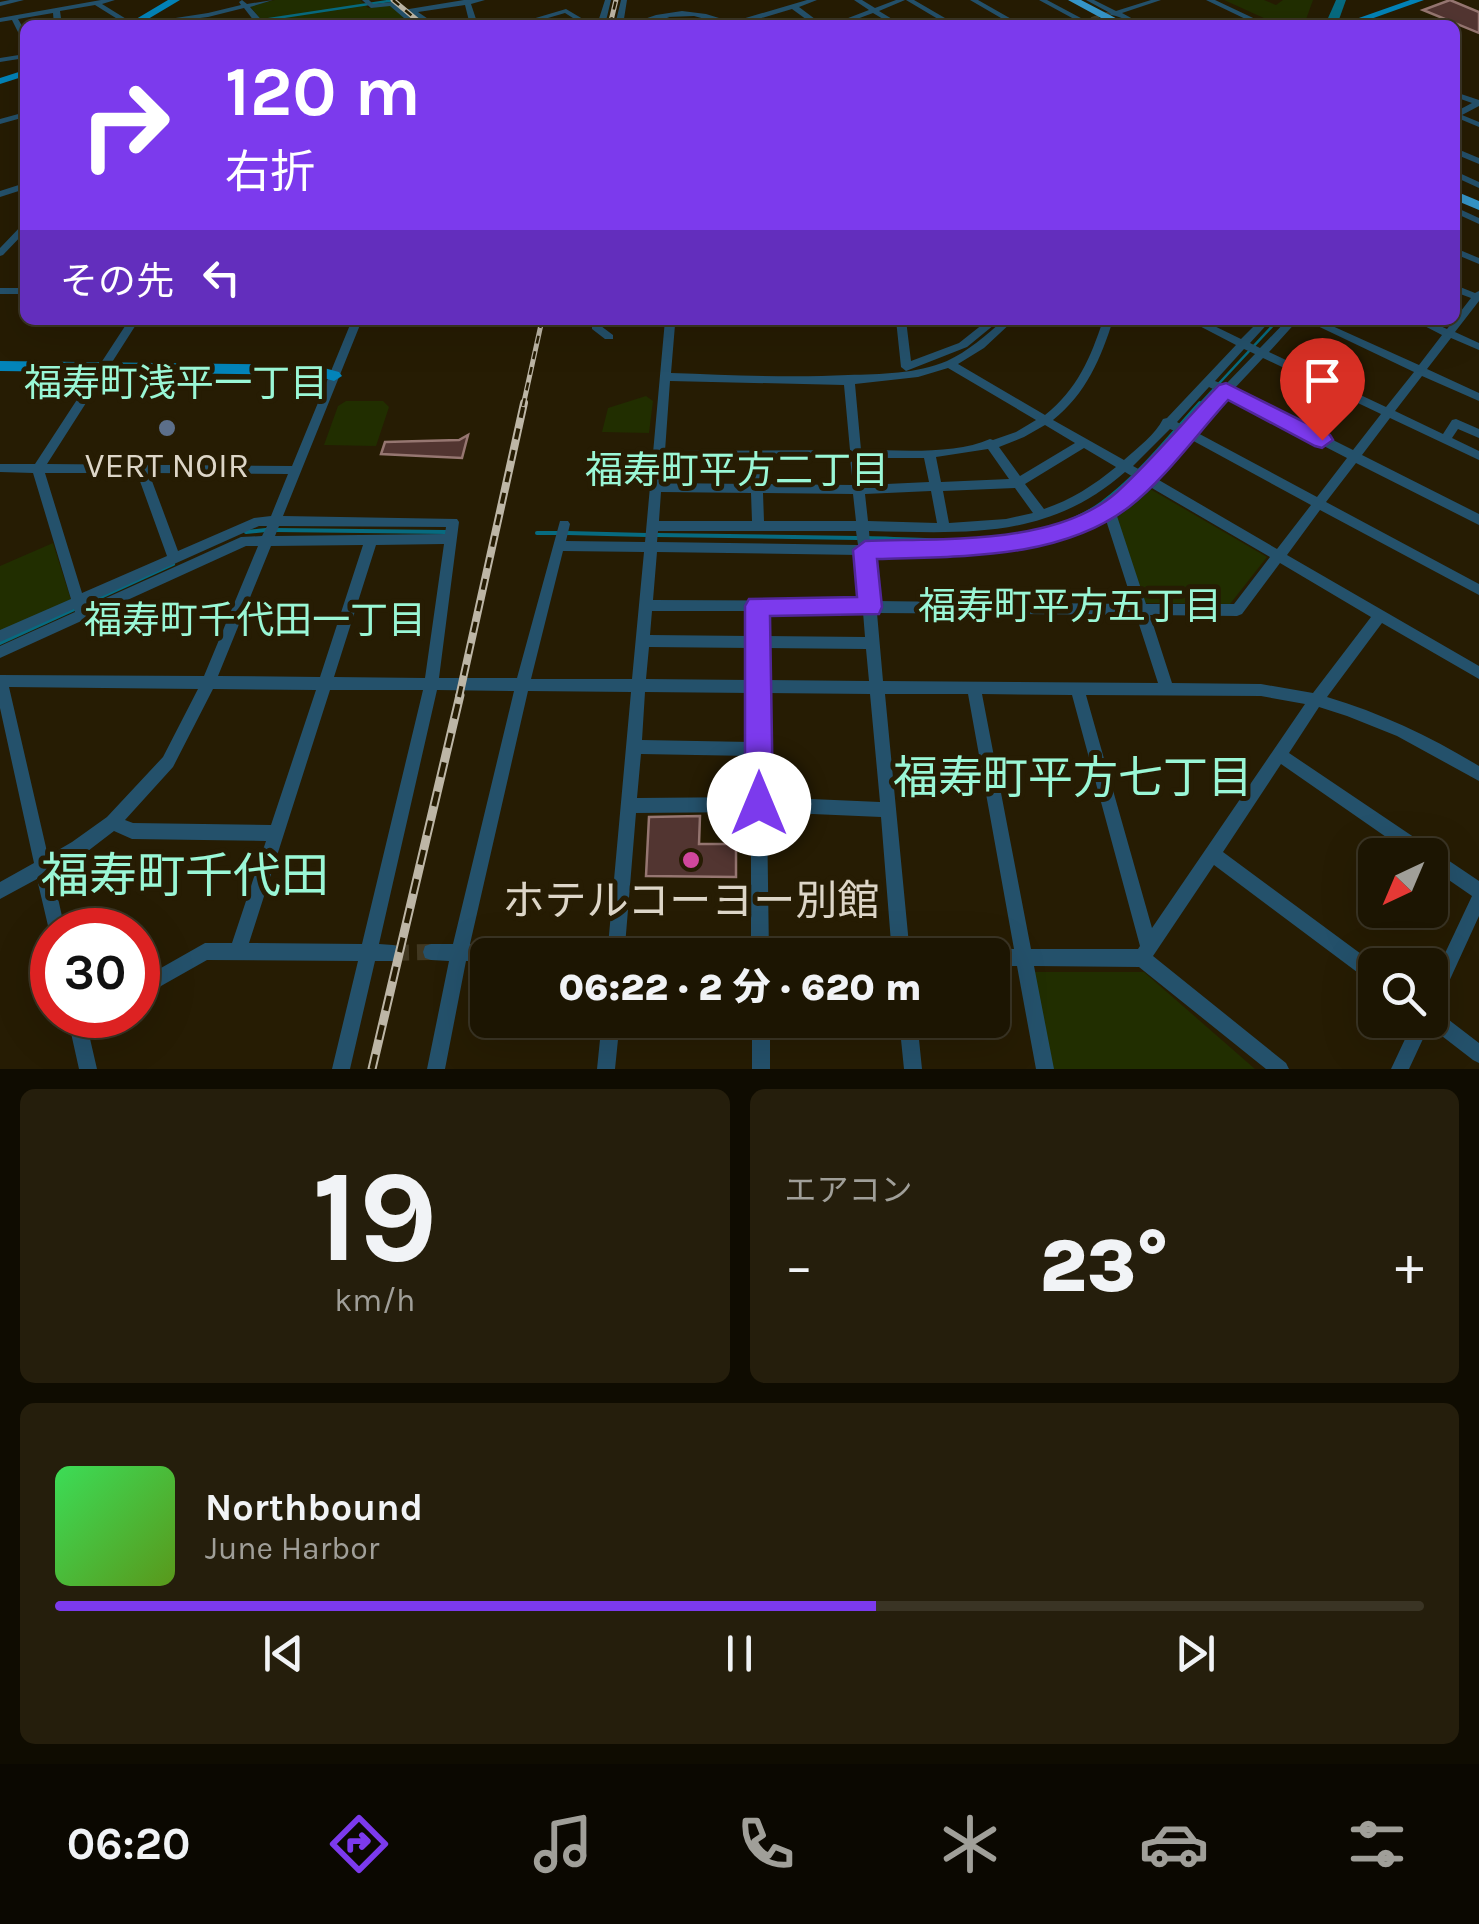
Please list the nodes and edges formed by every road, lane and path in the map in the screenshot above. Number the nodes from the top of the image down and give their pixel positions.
1 (21, 0) edge
2 (32, 0) edge
3 (112, 0) edge
4 (176, 0) edge
5 (184, 0) edge
6 (270, 0) edge
7 (364, 0) edge
8 (400, 0) edge
9 (482, 0) edge
10 (569, 0) edge
11 (705, 0) edge
12 (814, 0) edge
13 (857, 0) edge
14 (905, 0) edge
15 (973, 0) edge
16 (1042, 0) edge
17 (1061, 0) edge
18 (1073, 0) edge
19 (1090, 0) edge
20 (1158, 0) edge
21 (1209, 0) edge
22 (1419, 0) edge
23 (468, 1) edge
24 (95, 2) edge
25 (243, 3) edge
26 (0, 4) edge
27 (793, 6) junction
28 (871, 9) junction
29 (56, 10) junction
30 (411, 10) junction
31 (566, 11) junction
32 (44, 12) junction
33 (400, 12) junction
34 (706, 12) junction
35 (657, 16) junction
36 (14, 18) junction
37 (1116, 19) edge
38 (0, 20) edge
39 (57, 20) edge
40 (124, 20) edge
41 (141, 20) edge
42 (150, 20) edge
43 (208, 20) edge
44 (410, 20) edge
45 (426, 20) edge
46 (534, 20) edge
47 (581, 20) edge
48 (645, 20) edge
49 (668, 20) edge
50 (722, 20) edge
51 (748, 20) edge
52 (812, 20) edge
53 (846, 20) edge
54 (889, 20) edge
55 (943, 20) edge
56 (1009, 20) edge
57 (1081, 20) edge
58 (1253, 20) edge
59 (1359, 20) edge
60 (20, 28) edge
61 (1478, 297) edge
62 (1460, 321) edge
63 (131, 325) edge
64 (355, 325) edge
65 (597, 325) edge
66 (670, 325) edge
67 (902, 325) edge
68 (989, 325) edge
69 (1003, 325) edge
70 (1106, 325) edge
71 (1205, 325) edge
72 (1264, 325) edge
73 (1285, 325) edge
74 (1321, 325) edge
75 (1429, 325) edge
76 (1457, 325) edge
77 (1450, 334) junction
78 (609, 337) dead end
79 (1253, 346) junction
80 (1479, 347) edge
81 (948, 364) junction
82 (0, 366) edge
83 (1422, 371) junction
84 (100, 373) junction
85 (334, 376) junction
86 (665, 377) junction
87 (0, 378) edge
88 (849, 380) junction
89 (1217, 386) junction
90 (1479, 397) edge
91 (1390, 413) junction
92 (1044, 421) junction
93 (1177, 426) junction
94 (1479, 434) edge
95 (1445, 440) junction
96 (990, 444) junction
97 (1082, 444) junction
98 (929, 453) junction
99 (756, 454) junction
100 (855, 454) junction
101 (659, 455) junction
102 (1479, 456) edge
103 (1354, 457) junction
104 (0, 468) edge
105 (38, 468) junction
106 (141, 468) junction
107 (1123, 468) junction
108 (295, 470) junction
109 (1141, 478) junction
110 (1017, 483) junction
111 (656, 487) junction
112 (757, 488) junction
113 (935, 488) junction
114 (858, 490) junction
115 (1318, 504) junction
116 (1109, 510) junction
117 (1042, 516) junction
118 (1479, 520) edge
119 (758, 526) junction
120 (944, 528) junction
121 (270, 531) junction
122 (450, 534) junction
123 (650, 535) junction
124 (864, 538) junction
125 (371, 540) junction
126 (1277, 557) junction
127 (174, 558) junction
128 (1479, 590) edge
129 (645, 605) junction
130 (757, 606) junction
131 (80, 607) junction
132 (870, 607) junction
133 (1140, 608) junction
134 (1379, 616) junction
135 (0, 636) edge
136 (642, 641) junction
137 (758, 642) junction
138 (874, 643) junction
139 (0, 652) edge
140 (1479, 673) edge
141 (1, 681) edge
142 (210, 682) junction
143 (326, 684) junction
144 (431, 684) junction
145 (520, 688) junction
146 (638, 688) junction
147 (758, 688) junction
148 (878, 688) junction
149 (974, 688) junction
150 (1077, 688) junction
151 (1167, 688) junction
152 (1316, 701) junction
153 (6, 736) edge
154 (634, 746) junction
155 (758, 749) junction
156 (1280, 756) junction
157 (1479, 774) edge
158 (759, 804) junction
159 (628, 806) junction
160 (888, 810) junction
161 (113, 822) junction
162 (276, 833) junction
163 (1401, 838) edge
164 (1214, 855) junction
165 (43, 868) junction
166 (1448, 869) edge
167 (1479, 890) edge
168 (0, 891) edge
169 (1479, 898) edge
170 (52, 908) edge
171 (617, 938) edge
172 (760, 938) edge
173 (900, 938) edge
174 (238, 951) junction
175 (458, 951) junction
176 (470, 951) edge
177 (431, 952) tunnel mouth
178 (1145, 952) junction
179 (393, 953) tunnel mouth
180 (370, 954) junction
181 (1010, 957) edge
182 (1026, 957) junction
183 (1358, 962) edge
184 (1448, 965) edge
185 (160, 978) edge
186 (1448, 1030) edge
187 (81, 1038) edge
188 (609, 1038) edge
189 (761, 1038) edge
190 (910, 1038) edge
191 (1414, 1038) edge
192 (1479, 1054) edge
193 (88, 1069) edge
194 (341, 1069) edge
195 (436, 1069) edge
196 (606, 1069) edge
197 (761, 1069) edge
198 (913, 1069) edge
199 (1044, 1069) edge
200 (1280, 1069) edge
201 (1400, 1069) edge

1 - 26 street
2 - 32 street
3 - 24 street
4 - 41 main road
5 - 42 main road
6 - 25 street
7 - 33 street
8 - 30 street
9 - 23 street
10 - 31 street
11 - 34 street
12 - 27 street
13 - 28 street
14 - 28 street
14 - 55 street
15 - 56 street
16 - 57 street
17 - 37 highway
18 - 37 highway
19 - 37 street
20 - 37 street
21 - 58 street
22 - 59 main road
23 - 30 street
24 - 29 street
24 - 40 street
25 - 43 street
27 - 51 street
27 - 52 street
28 - 53 street
28 - 54 street
29 - 32 street
29 - 39 street
30 - 33 street
30 - 45 street
31 - 46 street
31 - 47 street
32 - 36 street
33 - 44 street
34 - 35 street
34 - 50 street
35 - 48 street
35 - 49 street
36 - 38 street
36 - 60 street
61 - 62 street
63 - 84 street
64 - 85 street
65 - 78 street
66 - 86 street
67 - 68 street
69 - 81 street
70 - 92 street
71 - 79 street
72 - 79 street
73 - 79 street
74 - 83 street
75 - 77 street
76 - 77 street
77 - 80 street
77 - 83 street
79 - 89 street
79 - 89 street
79 - 91 street
81 - 88 street
81 - 92 street
82 - 84 main road
83 - 90 street
83 - 91 street
84 - 85 main road
84 - 87 main road
84 - 105 street
85 - 108 street
86 - 88 street
86 - 101 street
88 - 100 street
89 - 93 street
89 - 93 street
89 - 103 street
91 - 95 street
91 - 103 street
92 - 96 street
92 - 97 street
93 - 107 street
93 - 109 street
93 - 115 street
94 - 95 street
95 - 102 street
96 - 98 street
96 - 110 street
97 - 107 street
97 - 110 street
98 - 100 street
98 - 113 street
99 - 100 street
99 - 101 street
99 - 112 street
100 - 114 street
101 - 111 street
103 - 115 street
103 - 118 street
104 - 105 street
105 - 106 street
105 - 131 street
106 - 108 street
106 - 127 street
107 - 109 street
107 - 117 street
108 - 121 street
109 - 116 street
109 - 126 street
110 - 113 street
110 - 117 street
111 - 112 street
111 - 123 street
112 - 114 street
112 - 119 street
113 - 114 street
113 - 120 street
114 - 124 street
115 - 126 street
115 - 128 street
116 - 124 street
116 - 133 street
117 - 120 street
119 - 123 street
119 - 124 street
120 - 124 street
121 - 122 street
121 - 125 street
121 - 127 street
121 - 131 street
121 - 142 street
122 - 125 street
122 - 144 street
123 - 124 street
123 - 129 street
123 - 145 street
124 - 132 street
125 - 143 street
126 - 133 street
126 - 134 street
127 - 131 street
129 - 130 street
129 - 136 street
130 - 132 street
130 - 137 street
131 - 135 street
131 - 139 street
132 - 133 street
132 - 138 street
133 - 151 street
134 - 140 street
134 - 152 street
136 - 137 street
136 - 146 street
137 - 138 street
137 - 147 street
138 - 148 street
141 - 142 street
141 - 153 street
142 - 143 street
142 - 161 street
143 - 144 street
143 - 162 street
144 - 145 street
144 - 180 street
145 - 146 street
145 - 175 street
146 - 147 street
146 - 154 street
147 - 148 street
147 - 155 street
148 - 149 street
148 - 160 street
149 - 150 street
149 - 182 street
150 - 151 street
150 - 178 street
151 - 152 street
152 - 156 street
152 - 157 street
153 - 165 street
154 - 155 street
154 - 159 street
155 - 158 street
156 - 163 street
156 - 164 street
158 - 159 street
158 - 160 street
158 - 172 street
159 - 171 street
160 - 173 street
161 - 162 street
161 - 165 street
162 - 174 street
164 - 178 street
164 - 183 street
165 - 168 street
165 - 170 street
166 - 167 street
169 - 184 street
174 - 180 street
174 - 185 street
175 - 176 street
175 - 177 street
175 - 195 street
178 - 182 street
178 - 200 street
179 - 180 street
180 - 194 street
181 - 182 street
182 - 199 street
186 - 192 street
187 - 193 street
188 - 196 street
189 - 197 street
190 - 198 street
191 - 201 street

